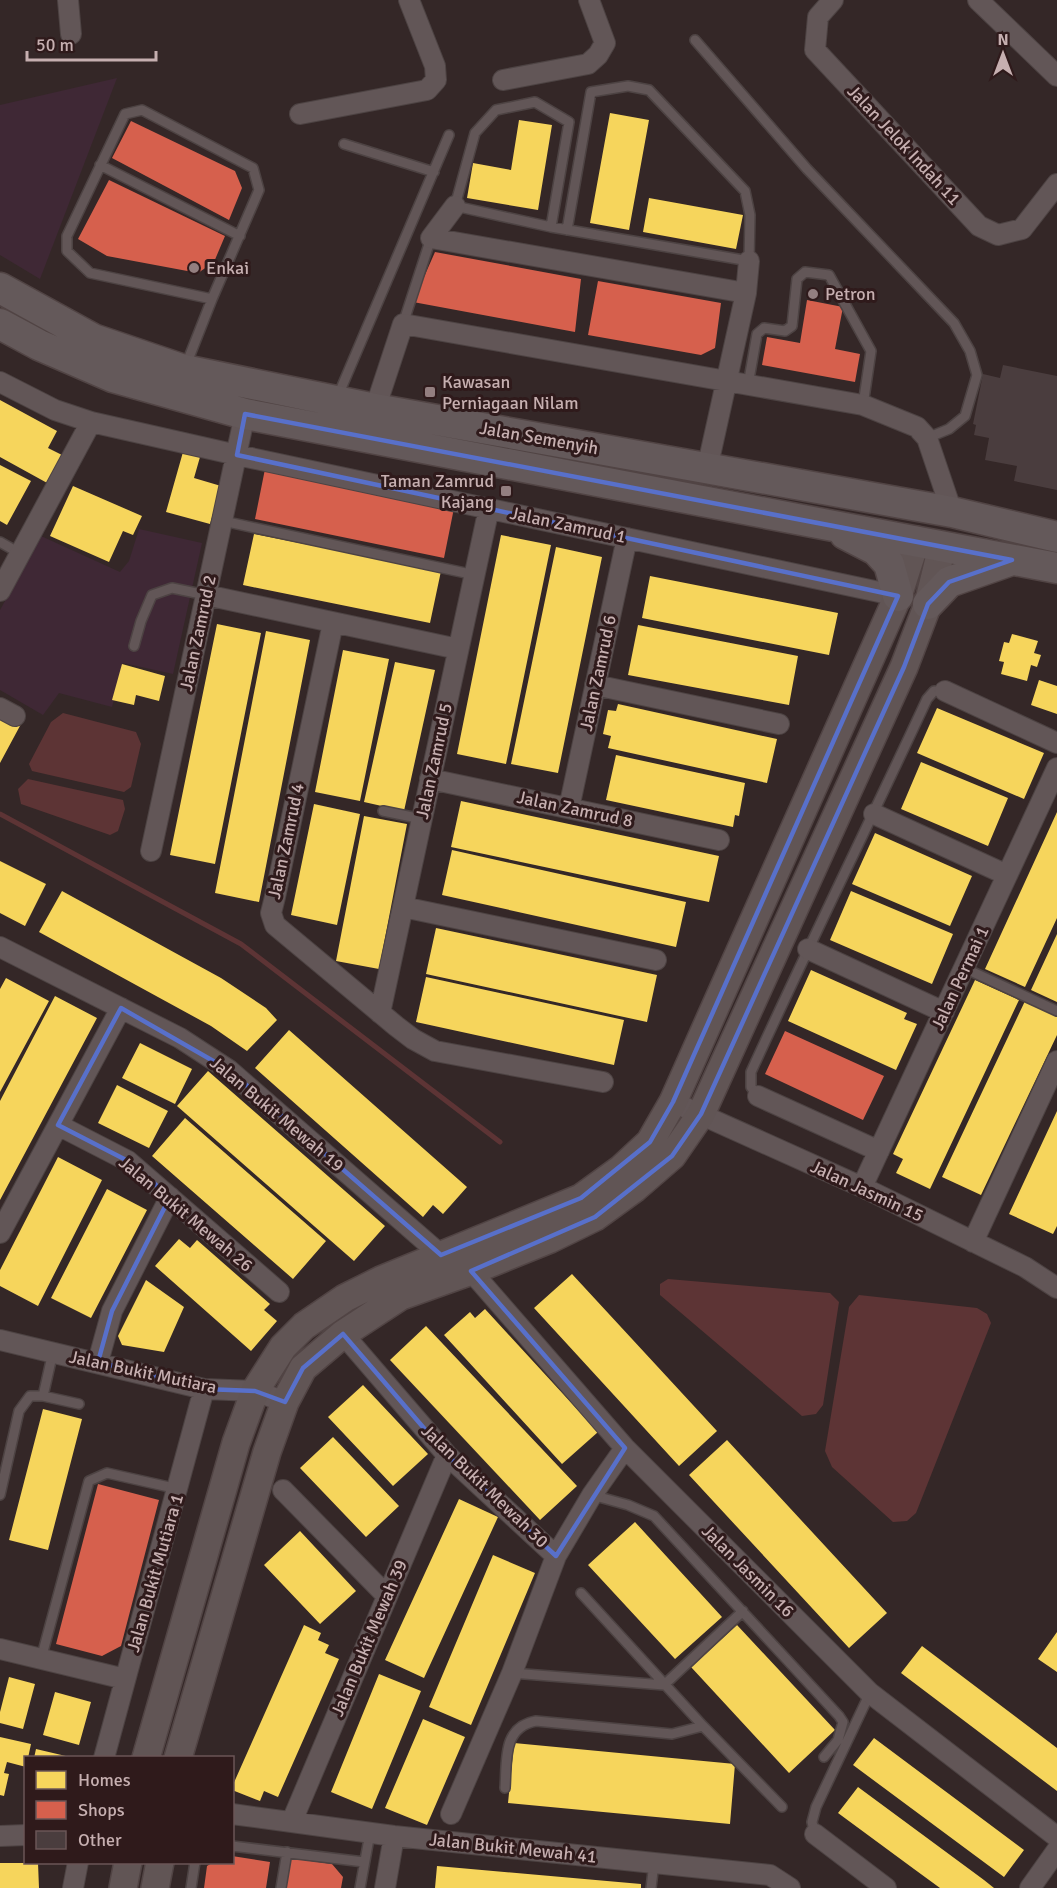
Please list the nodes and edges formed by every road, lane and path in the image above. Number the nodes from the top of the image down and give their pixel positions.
1 (68, 0) edge
2 (409, 0) edge
3 (589, 0) edge
4 (833, 0) edge
5 (978, 0) edge
6 (71, 34) dead end
7 (694, 40) dead end
8 (1057, 76) edge
9 (502, 80) dead end
10 (300, 114) dead end
11 (448, 135) dead end
12 (344, 144) dead end
13 (562, 163) junction
14 (100, 165) junction
15 (578, 165) junction
16 (434, 172) junction
17 (1057, 184) edge
18 (454, 206) junction
19 (551, 227) junction
20 (567, 230) junction
21 (240, 236) junction
22 (431, 238) junction
23 (749, 261) junction
24 (0, 288) edge
25 (746, 293) junction
26 (212, 299) junction
27 (0, 324) edge
28 (403, 324) junction
29 (184, 370) junction
30 (727, 381) junction
31 (0, 382) edge
32 (748, 385) junction
33 (336, 400) junction
34 (863, 405) junction
35 (375, 409) junction
36 (245, 414) junction
37 (92, 422) junction
38 (927, 438) junction
39 (237, 455) junction
40 (707, 469) junction
41 (489, 508) junction
42 (222, 521) junction
43 (823, 524) junction
44 (936, 533) junction
45 (1057, 537) edge
46 (627, 538) junction
47 (0, 542) edge
48 (1057, 542) edge
49 (21, 554) junction
50 (1012, 560) junction
51 (1057, 568) edge
52 (475, 575) junction
53 (0, 591) edge
54 (207, 595) junction
55 (898, 596) junction
56 (928, 603) junction
57 (333, 623) junction
58 (134, 646) dead end
59 (458, 649) junction
60 (595, 685) junction
61 (945, 692) joint
62 (779, 724) dead end
63 (1057, 743) edge
64 (430, 778) junction
65 (1055, 778) edge
66 (569, 808) junction
67 (383, 811) dead end
68 (874, 813) junction
69 (422, 819) junction
70 (719, 840) dead end
71 (151, 851) dead end
72 (1008, 875) junction
73 (403, 907) junction
74 (0, 948) edge
75 (808, 949) junction
76 (657, 960) dead end
77 (964, 968) junction
78 (121, 1008) junction
79 (1057, 1011) edge
80 (944, 1012) junction
81 (380, 1013) junction
82 (1057, 1061) edge
83 (603, 1082) dead end
84 (758, 1095) joint
85 (673, 1102) junction
86 (700, 1114) junction
87 (58, 1125) junction
88 (879, 1151) junction
89 (862, 1187) junction
90 (170, 1197) junction
91 (0, 1233) edge
92 (973, 1242) junction
93 (441, 1255) junction
94 (471, 1271) junction
95 (1057, 1288) edge
96 (279, 1292) dead end
97 (343, 1334) junction
98 (0, 1340) edge
99 (53, 1352) junction
100 (98, 1362) junction
101 (204, 1389) junction
102 (255, 1391) junction
103 (43, 1396) junction
104 (285, 1402) junction
105 (79, 1404) dead end
106 (625, 1448) junction
107 (447, 1455) junction
108 (178, 1489) junction
109 (283, 1490) dead end
110 (0, 1495) edge
111 (592, 1495) junction
112 (556, 1556) junction
113 (581, 1593) dead end
114 (387, 1596) junction
115 (743, 1611) junction
116 (0, 1649) edge
117 (41, 1659) junction
118 (512, 1673) junction
119 (125, 1679) junction
120 (664, 1685) junction
121 (870, 1693) junction
122 (703, 1726) junction
123 (105, 1756) edge
124 (147, 1756) edge
125 (179, 1756) edge
126 (824, 1757) dead end
127 (505, 1788) dead end
128 (782, 1807) dead end
129 (234, 1814) edge
130 (451, 1814) dead end
131 (292, 1821) junction
132 (370, 1833) junction
133 (815, 1834) joint
134 (24, 1835) edge
135 (0, 1836) edge
136 (394, 1836) junction
137 (1057, 1838) edge
138 (234, 1846) edge
139 (1057, 1850) edge
140 (287, 1852) junction
141 (364, 1862) junction
142 (654, 1863) junction
143 (78, 1864) edge
144 (128, 1864) edge
145 (160, 1864) edge
146 (195, 1864) edge
147 (73, 1888) edge
148 (123, 1888) edge
149 (155, 1888) edge
150 (191, 1888) edge
151 (282, 1888) edge
152 (360, 1888) edge
153 (385, 1888) edge
154 (651, 1888) edge
155 (790, 1888) edge
156 (886, 1888) edge
157 (1030, 1888) edge

1 - 6 street
2 - 10 street
3 - 9 street
4 - 17 street, Jalan Jelok Indah 11
5 - 8 street
7 - 38 lane
11 - 16 lane
12 - 16 lane
13 - 15 lane
13 - 18 lane
13 - 19 lane
14 - 21 lane
14 - 21 lane
14 - 26 lane
15 - 20 lane
15 - 23 lane
16 - 33 lane
18 - 19 lane
18 - 22 street
19 - 20 lane
20 - 23 lane
21 - 26 lane
22 - 25 street
22 - 28 lane
23 - 25 street
24 - 29 main road, Jalan Semenyih
25 - 30 street
26 - 29 lane
27 - 36 main road, Jalan Semenyih
28 - 30 street
28 - 35 street
29 - 33 main road, Jalan Semenyih
30 - 32 street
30 - 40 street
31 - 37 street, Jalan Zamrud 1
32 - 34 street
32 - 34 lane
33 - 35 main road, Jalan Semenyih
34 - 38 street
35 - 40 main road, Jalan Semenyih
36 - 39 street, Jalan Zamrud 2
36 - 43 main road, Jalan Semenyih
37 - 39 street, Jalan Zamrud 1
37 - 49 street
38 - 44 street
39 - 41 street, Jalan Zamrud 1
39 - 42 street, Jalan Zamrud 2
40 - 44 main road, Jalan Semenyih
41 - 46 street, Jalan Zamrud 1
41 - 52 street, Jalan Zamrud 5
42 - 52 lane
42 - 54 street, Jalan Zamrud 2
43 - 44 main road, Jalan Semenyih
43 - 55 main road
44 - 45 main road, Jalan Semenyih
44 - 48 main road
44 - 50 main road, Jalan Semenyih
44 - 55 street
44 - 56 street
46 - 55 street, Jalan Zamrud 1
46 - 60 street, Jalan Zamrud 6
47 - 49 lane
49 - 53 street
50 - 51 main road, Jalan Semenyih
50 - 56 main road
52 - 59 street, Jalan Zamrud 5
54 - 57 street
54 - 58 lane
54 - 71 street, Jalan Zamrud 2
55 - 85 street
56 - 86 street
57 - 59 street
57 - 81 street, Jalan Zamrud 4
59 - 64 street, Jalan Zamrud 5
60 - 62 street
60 - 66 street, Jalan Zamrud 6
61 - 63 street
61 - 68 lane
64 - 66 street, Jalan Zamrud 8
64 - 69 street, Jalan Zamrud 5
65 - 72 street, Jalan Permai 1
66 - 70 street, Jalan Zamrud 8
67 - 69 lane
68 - 72 street
68 - 75 lane
69 - 73 street, Jalan Zamrud 5
72 - 77 street, Jalan Permai 1
73 - 76 street
73 - 81 street, Jalan Zamrud 5
74 - 78 street, Jalan Bukit Mewah 19
75 - 80 street
75 - 84 lane
77 - 79 lane
77 - 80 street, Jalan Permai 1
78 - 87 street
78 - 93 street, Jalan Bukit Mewah 19
80 - 88 street, Jalan Permai 1
81 - 83 street, Jalan Zamrud 4
82 - 92 street
84 - 88 street
85 - 86 street, Jalan Jasmin 15
85 - 93 street
86 - 89 street, Jalan Jasmin 15
86 - 94 street
87 - 90 street, Jalan Bukit Mewah 26
87 - 91 street
88 - 89 street, Jalan Permai 1
89 - 92 street, Jalan Jasmin 15
90 - 96 street, Jalan Bukit Mewah 26
90 - 100 street
92 - 95 street, Jalan Jasmin 15
93 - 102 street
94 - 97 street
94 - 106 street, Jalan Jasmin 16
97 - 104 street
97 - 107 street, Jalan Bukit Mewah 30
98 - 99 street, Jalan Bukit Mutiara
99 - 100 street, Jalan Bukit Mutiara
99 - 103 lane
100 - 101 street, Jalan Bukit Mutiara
101 - 102 street, Jalan Bukit Mutiara
101 - 108 street, Jalan Bukit Mutiara 1
102 - 104 street, Jalan Bukit Mutiara
102 - 124 street
103 - 105 lane
103 - 110 lane
104 - 125 street
106 - 111 street, Jalan Bukit Mewah 41
106 - 121 street, Jalan Jasmin 16
107 - 112 street, Jalan Bukit Mewah 30
107 - 114 street, Jalan Bukit Mewah 39
108 - 117 lane
108 - 119 street, Jalan Bukit Mutiara 1
109 - 114 street
111 - 112 street, Jalan Bukit Mewah 41
111 - 115 lane
112 - 118 street, Jalan Bukit Mewah 41
113 - 120 lane
114 - 131 street, Jalan Bukit Mewah 39
115 - 120 lane
115 - 126 lane
116 - 117 street
117 - 119 street
118 - 120 lane
118 - 130 street, Jalan Bukit Mewah 41
119 - 123 street, Jalan Bukit Mutiara 1
120 - 122 lane
121 - 133 lane
121 - 137 street, Jalan Jasmin 16
122 - 127 lane
122 - 128 lane
129 - 131 street, Jalan Bukit Mewah 41
131 - 132 street, Jalan Bukit Mewah 41
132 - 136 street, Jalan Bukit Mewah 41
132 - 141 lane
133 - 156 street
134 - 135 street
136 - 142 street, Jalan Bukit Mewah 41
136 - 153 street
138 - 140 lane
139 - 157 street
140 - 141 lane
140 - 151 lane
141 - 152 lane
142 - 154 lane
142 - 155 street, Jalan Bukit Mewah 41
143 - 147 street
144 - 148 street
145 - 149 street
146 - 150 lane

